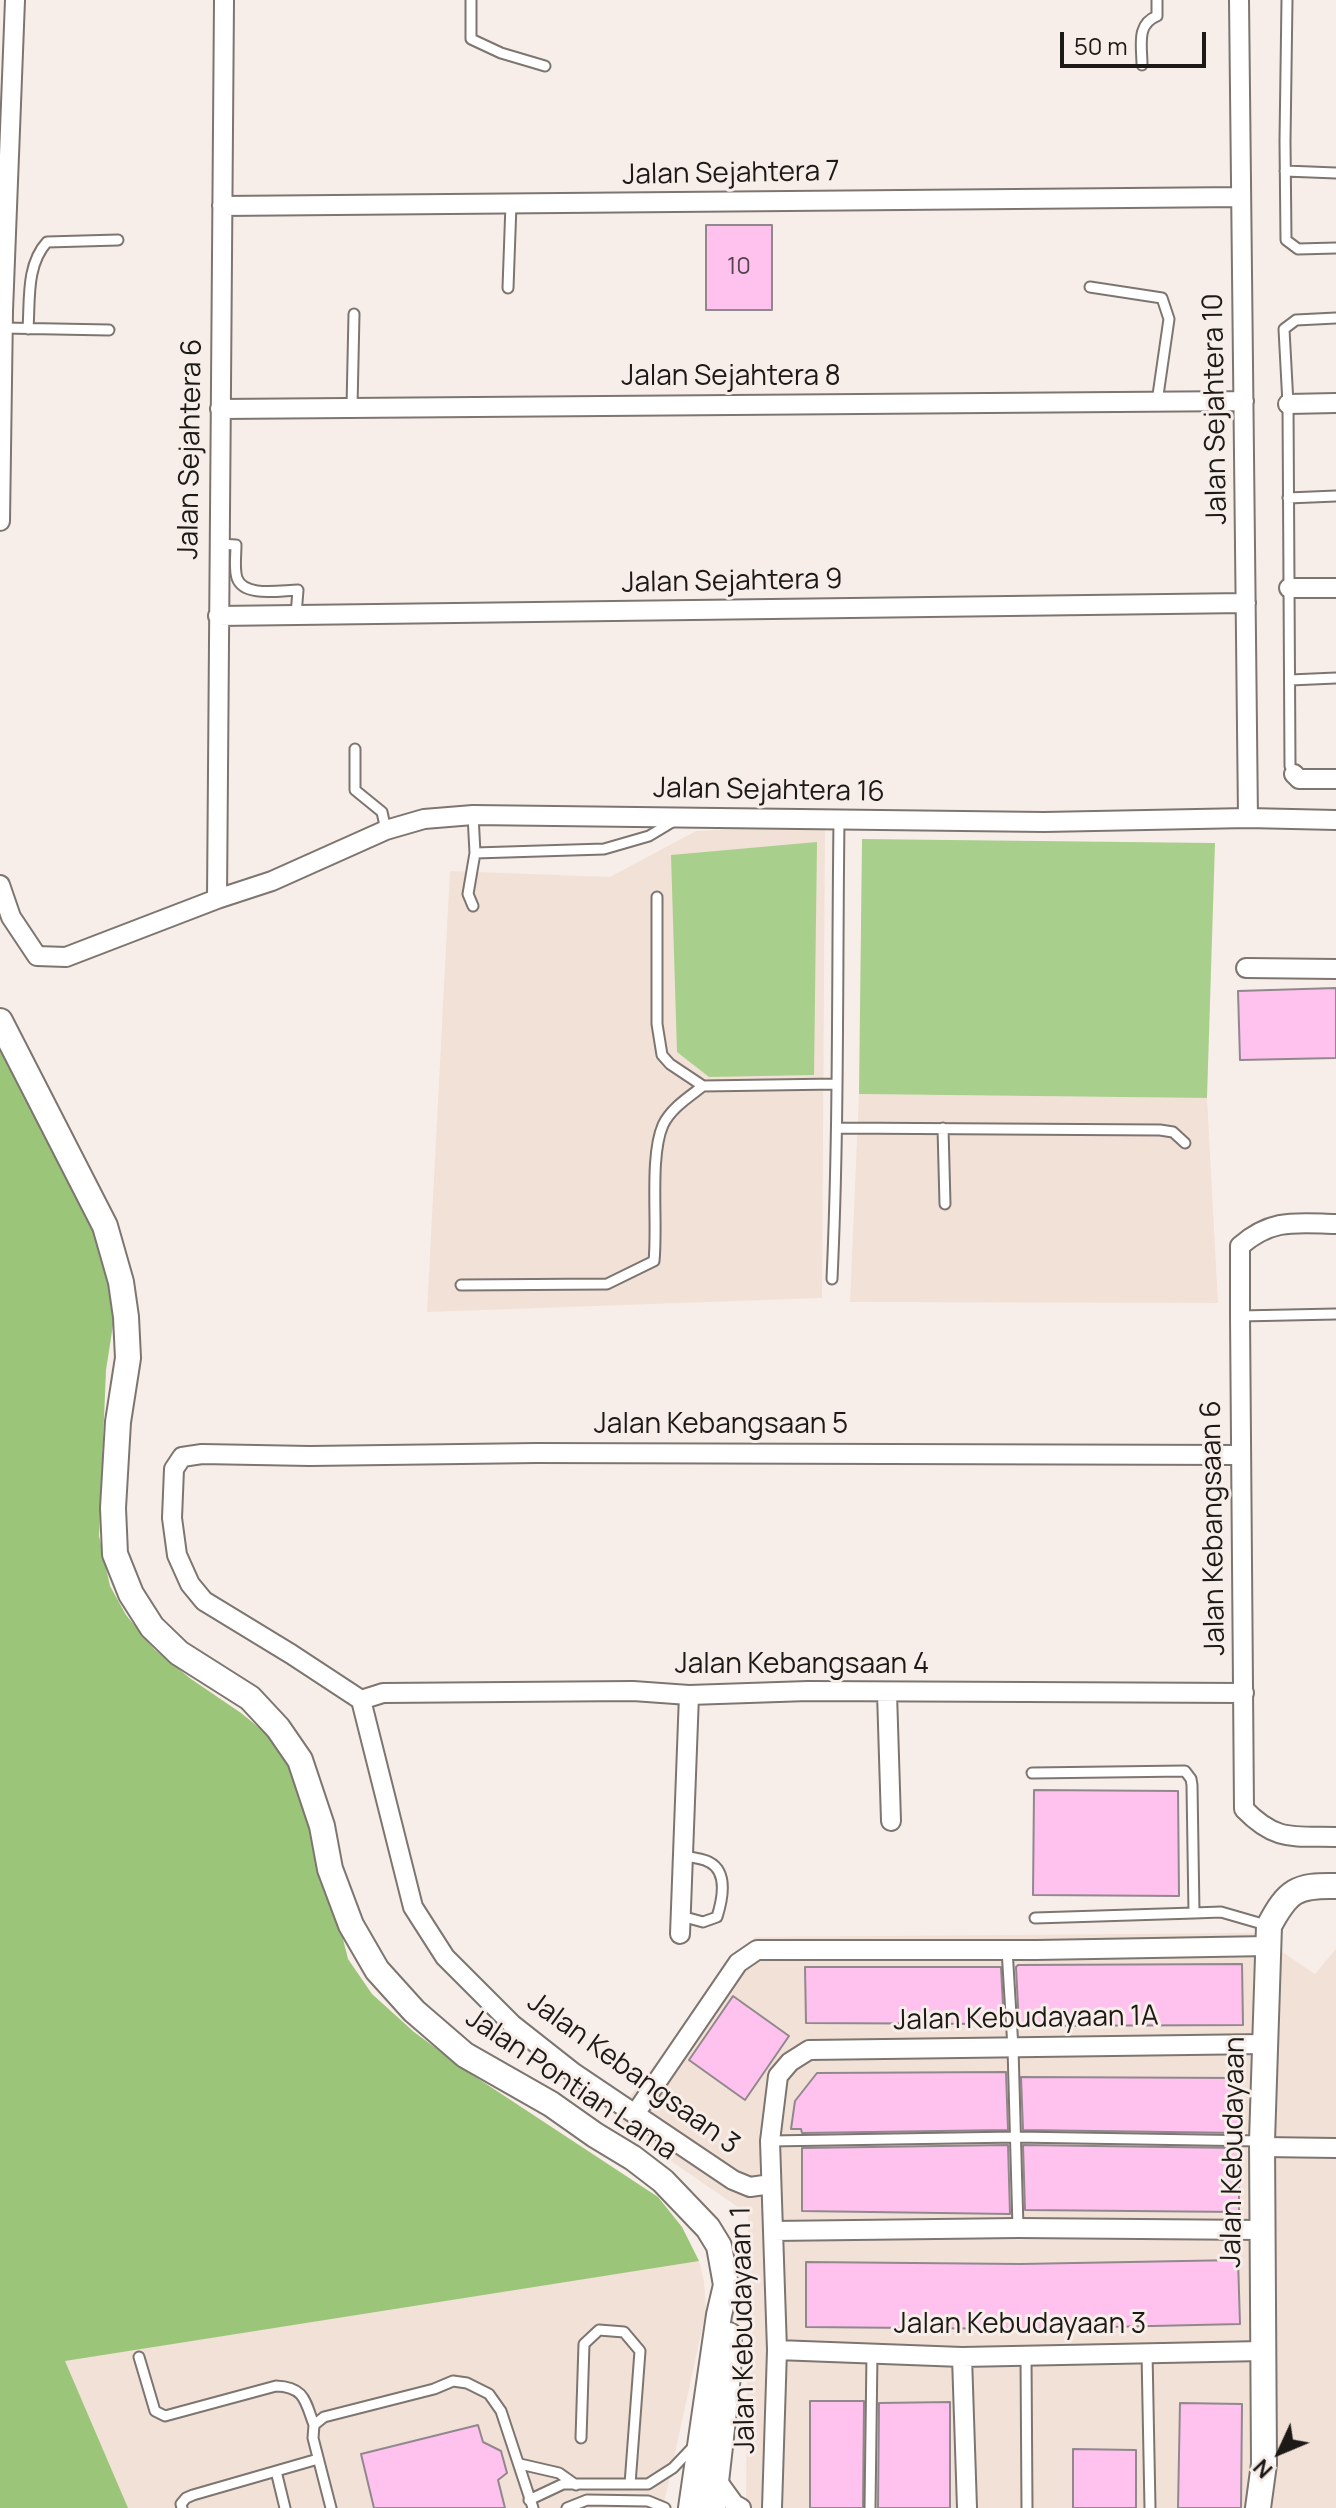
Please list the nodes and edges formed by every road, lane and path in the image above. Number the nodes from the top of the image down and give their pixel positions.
1 (15, 0) edge
2 (224, 0) edge
3 (471, 0) edge
4 (1157, 0) edge
5 (1239, 0) edge
6 (1287, 0) edge
7 (1142, 65) dead end
8 (545, 66) dead end
9 (1285, 171) junction
10 (1336, 173) edge
11 (1241, 197) junction
12 (511, 204) junction
13 (222, 206) junction
14 (118, 240) dead end
15 (1336, 248) edge
16 (1090, 287) dead end
17 (508, 288) dead end
18 (354, 314) dead end
19 (2, 317) edge
20 (1336, 318) edge
21 (28, 329) junction
22 (109, 330) dead end
23 (1244, 401) junction
24 (1157, 402) junction
25 (1336, 403) edge
26 (1288, 404) junction
27 (352, 407) junction
28 (220, 409) junction
29 (1336, 496) edge
30 (1288, 498) junction
31 (0, 521) edge
32 (219, 544) junction
33 (1289, 588) junction
34 (1336, 588) edge
35 (1246, 603) junction
36 (296, 615) junction
37 (218, 616) junction
38 (1336, 678) edge
39 (1290, 680) junction
40 (355, 749) dead end
41 (1294, 774) joint
42 (1336, 779) edge
43 (473, 815) junction
44 (680, 817) junction
45 (1248, 818) junction
46 (1336, 820) edge
47 (839, 821) junction
48 (386, 830) junction
49 (475, 853) junction
50 (0, 885) edge
51 (657, 897) dead end
52 (217, 899) junction
53 (473, 906) dead end
54 (1246, 968) dead end
55 (1336, 969) edge
56 (0, 1021) edge
57 (836, 1084) junction
58 (703, 1086) junction
59 (837, 1128) junction
60 (943, 1128) junction
61 (1185, 1143) dead end
62 (945, 1204) dead end
63 (1336, 1224) edge
64 (832, 1279) dead end
65 (461, 1285) dead end
66 (1336, 1314) edge
67 (1240, 1316) junction
68 (1241, 1455) junction
69 (887, 1693) junction
70 (1244, 1693) junction
71 (689, 1695) junction
72 (361, 1700) junction
73 (1032, 1773) dead end
74 (891, 1821) dead end
75 (1336, 1837) edge
76 (682, 1856) junction
77 (1336, 1886) edge
78 (1194, 1913) junction
79 (1035, 1918) dead end
80 (680, 1925) joint
81 (1269, 1936) junction
82 (1007, 1949) junction
83 (1265, 2044) junction
84 (1013, 2048) junction
85 (790, 2062) joint
86 (635, 2114) junction
87 (1016, 2137) junction
88 (770, 2141) junction
89 (1262, 2144) junction
90 (1336, 2148) edge
91 (771, 2184) junction
92 (1018, 2228) junction
93 (1262, 2230) junction
94 (773, 2231) junction
95 (726, 2285) junction
96 (777, 2350) junction
97 (1263, 2351) junction
98 (1147, 2352) junction
99 (872, 2353) junction
100 (1026, 2356) junction
101 (139, 2357) dead end
102 (962, 2357) junction
103 (314, 2425) junction
104 (702, 2432) junction
105 (581, 2438) dead end
106 (318, 2459) junction
107 (520, 2464) junction
108 (1264, 2464) junction
109 (276, 2471) junction
110 (716, 2479) junction
111 (630, 2484) junction
112 (576, 2485) junction
113 (531, 2504) edge
114 (584, 2504) edge
115 (182, 2508) edge
116 (285, 2508) edge
117 (331, 2508) edge
118 (567, 2508) edge
119 (665, 2508) edge
120 (691, 2508) edge
121 (713, 2508) edge
122 (741, 2508) edge
123 (772, 2508) edge
124 (870, 2508) edge
125 (967, 2508) edge
126 (1027, 2508) edge
127 (1150, 2508) edge
128 (1258, 2508) edge
129 (1271, 2508) edge

1 - 19 street
2 - 13 street, Jalan Sejahtera 6
3 - 8 lane
4 - 7 lane
5 - 11 street, Jalan Sejahtera 10
6 - 9 lane
9 - 10 lane
9 - 15 lane
11 - 12 street, Jalan Sejahtera 7
11 - 23 street, Jalan Sejahtera 10
12 - 13 street, Jalan Sejahtera 7
12 - 17 lane
13 - 28 street, Jalan Sejahtera 6
14 - 21 lane
16 - 24 lane
18 - 27 lane
19 - 21 lane
19 - 31 street
20 - 26 lane
21 - 22 lane
23 - 24 street, Jalan Sejahtera 8
23 - 35 street, Jalan Sejahtera 10
24 - 27 street, Jalan Sejahtera 8
25 - 26 street
26 - 30 lane
27 - 28 street, Jalan Sejahtera 8
28 - 32 street, Jalan Sejahtera 6
29 - 30 lane
30 - 33 lane
32 - 36 lane
32 - 37 street, Jalan Sejahtera 6
33 - 34 street
33 - 39 lane
35 - 36 street, Jalan Sejahtera 9
35 - 45 street, Jalan Sejahtera 10
36 - 37 street, Jalan Sejahtera 9
37 - 52 street, Jalan Sejahtera 6
38 - 39 lane
39 - 41 lane
40 - 48 lane
41 - 42 street
43 - 44 street, Jalan Sejahtera 16
43 - 48 street, Jalan Sejahtera 16
43 - 49 lane
44 - 47 street, Jalan Sejahtera 16
44 - 49 lane
45 - 46 street, Jalan Sejahtera 16
45 - 47 street, Jalan Sejahtera 16
47 - 57 lane
48 - 52 street, Jalan Sejahtera 16
49 - 53 lane
50 - 52 street, Jalan Sejahtera 16
51 - 58 lane
54 - 55 street
56 - 95 street, Jalan Pontian Lama
57 - 58 lane
57 - 59 lane
58 - 65 lane
59 - 60 lane
59 - 64 lane
60 - 61 lane
60 - 62 lane
63 - 67 street, Jalan Kebangsaan 6
66 - 67 lane
67 - 68 street, Jalan Kebangsaan 6
68 - 70 street, Jalan Kebangsaan 6
68 - 72 street, Jalan Kebangsaan 5
69 - 70 street, Jalan Kebangsaan 4
69 - 71 street, Jalan Kebangsaan 4
69 - 74 street
70 - 75 street, Jalan Kebangsaan 6
71 - 72 street, Jalan Kebangsaan 4
71 - 76 street
72 - 86 street, Jalan Kebangsaan 3
73 - 78 lane
76 - 80 street
76 - 80 lane
77 - 81 street
78 - 79 lane
78 - 81 lane
81 - 82 street
81 - 83 street, Jalan Kebudayaan
82 - 84 lane
82 - 86 street
83 - 84 street, Jalan Kebudayaan 1A
83 - 89 street, Jalan Kebudayaan
84 - 85 street, Jalan Kebudayaan 1A
84 - 87 lane
85 - 88 street, Jalan Kebudayaan 1
86 - 91 street, Jalan Kebangsaan 3
87 - 88 lane
87 - 89 lane
87 - 92 lane
88 - 91 street, Jalan Kebudayaan 1
89 - 90 street
89 - 93 street, Jalan Kebudayaan
91 - 94 street, Jalan Kebudayaan 1
92 - 93 street
92 - 94 street
93 - 97 street, Jalan Kebudayaan
94 - 96 street, Jalan Kebudayaan 1
95 - 104 street, Jalan Pontian Lama
95 - 110 street
96 - 99 street, Jalan Kebudayaan 3
96 - 123 street, Jalan Kebudayaan 1
97 - 98 street, Jalan Kebudayaan 3
97 - 108 street, Jalan Kebudayaan
98 - 100 street, Jalan Kebudayaan 3
98 - 127 lane
99 - 102 street, Jalan Kebudayaan 3
99 - 124 lane
100 - 102 street, Jalan Kebudayaan 3
100 - 126 lane
101 - 103 lane
102 - 125 street
103 - 106 lane
103 - 107 lane
104 - 111 lane
104 - 120 street, Jalan Pontian Lama
105 - 111 lane
106 - 109 lane
106 - 117 lane
107 - 112 lane
107 - 113 lane
108 - 128 street, Jalan Kebudayaan
108 - 129 street, Jalan Kebudayaan
109 - 115 lane
109 - 116 lane
110 - 121 street
110 - 122 street
111 - 112 lane
112 - 113 lane
114 - 118 lane
114 - 119 lane

